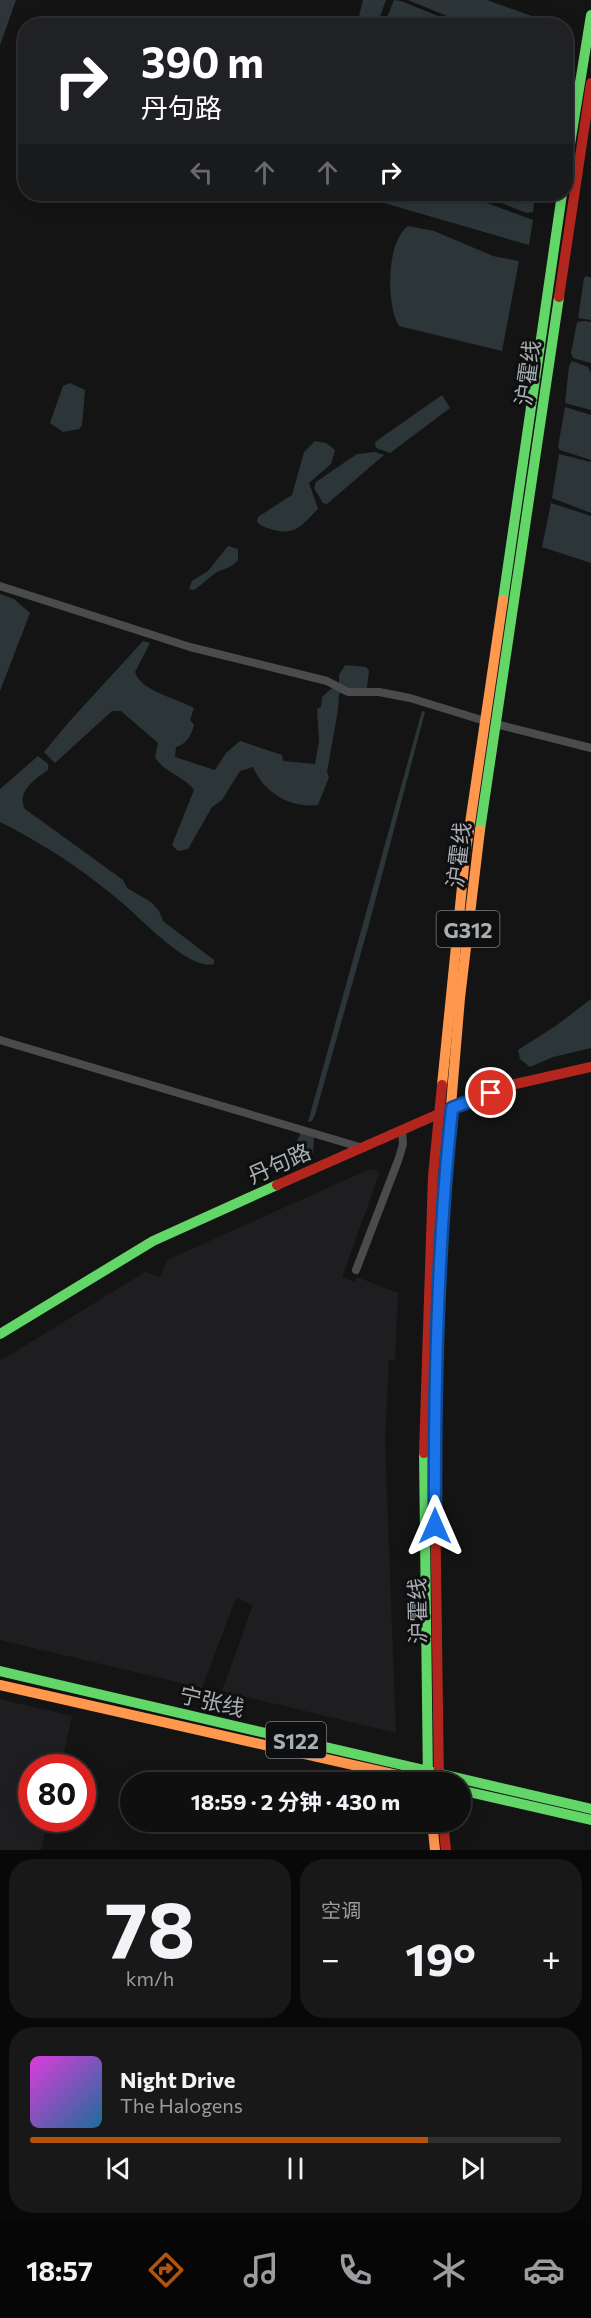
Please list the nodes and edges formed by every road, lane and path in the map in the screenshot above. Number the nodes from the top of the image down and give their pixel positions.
1 (591, 15) edge
2 (591, 83) edge
3 (573, 126) edge
4 (573, 197) edge
5 (561, 201) edge
6 (572, 201) edge
7 (0, 586) edge
8 (490, 723) junction
9 (591, 748) edge
10 (0, 1040) edge
11 (591, 1067) edge
12 (452, 1108) junction
13 (439, 1114) junction
14 (402, 1130) junction
15 (363, 1148) junction
16 (356, 1270) dead end
17 (0, 1334) edge
18 (430, 1454) junction
19 (0, 1671) edge
20 (0, 1685) edge
21 (384, 1772) edge
22 (422, 1772) edge
23 (435, 1772) edge
24 (471, 1783) edge
25 (471, 1793) edge
26 (591, 1809) edge
27 (591, 1820) edge
28 (433, 1832) edge
29 (444, 1832) edge
30 (435, 1850) edge
31 (446, 1850) edge

1 - 3 main road
2 - 4 main road, 沪霍线 / G312
5 - 8 main road, 沪霍线 / G312
6 - 8 main road, 沪霍线 / G312
7 - 8 street
8 - 9 street
8 - 12 main road, 沪霍线 / G312
8 - 13 main road, 沪霍线 / G312
10 - 15 street
11 - 12 main road, 丹句路
12 - 13 main road, 丹句路
12 - 18 main road, 沪霍线 / G312
13 - 14 main road, 丹句路
13 - 18 main road, 沪霍线 / G312
14 - 15 main road, 丹句路
14 - 16 street
15 - 17 main road, 丹句路
18 - 23 main road, 沪霍线 / G312
19 - 22 main road, 宁张线 / S122
20 - 21 main road, 宁张线 / S122
24 - 26 main road, 宁张线 / S122
25 - 27 main road
28 - 30 main road
29 - 31 main road

